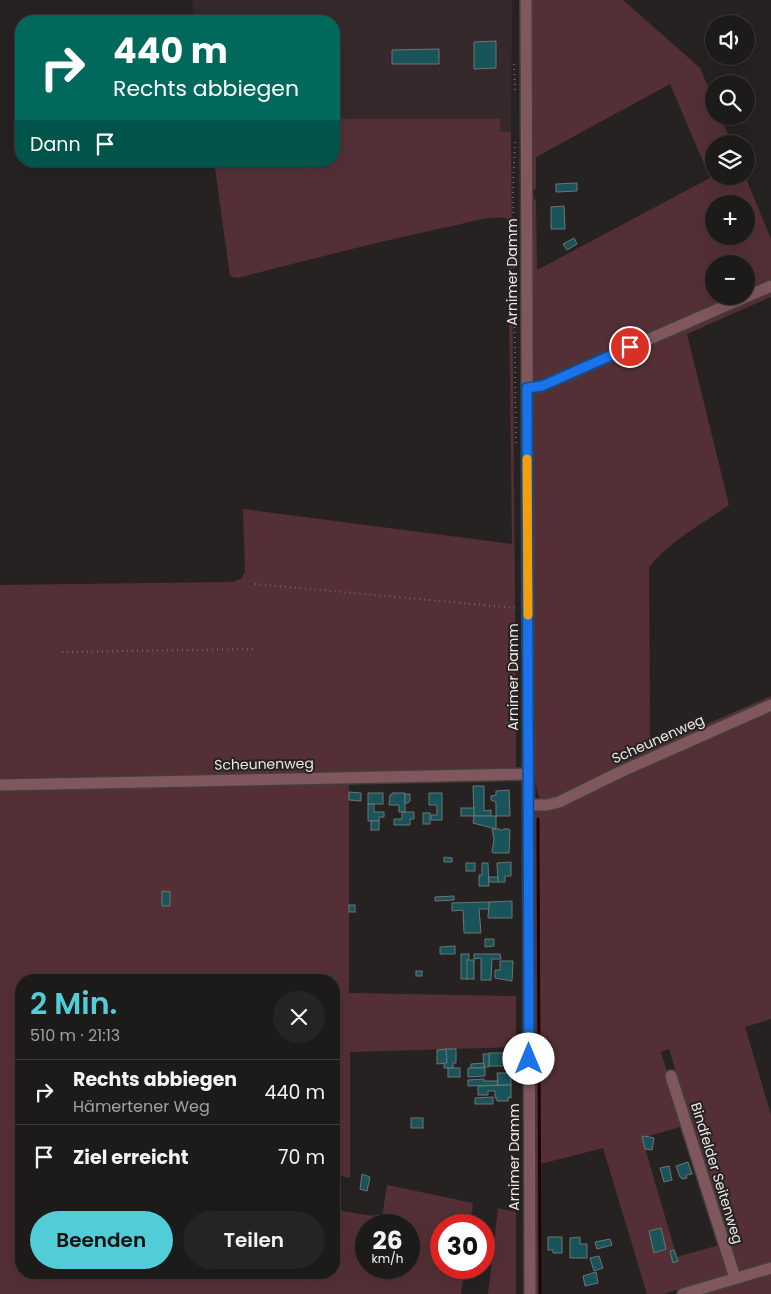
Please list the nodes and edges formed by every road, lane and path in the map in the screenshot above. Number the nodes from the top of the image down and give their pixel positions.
1 (526, 0) edge
2 (771, 286) edge
3 (527, 388) junction
4 (255, 584) dead end
5 (528, 609) junction
6 (256, 649) dead end
7 (62, 652) dead end
8 (771, 705) edge
9 (528, 774) junction
10 (0, 785) edge
11 (529, 805) junction
12 (671, 1076) dead end
13 (771, 1268) edge
14 (735, 1278) junction
15 (530, 1294) edge
16 (683, 1294) edge

1 - 3 street, Arnimer Damm
2 - 3 street
3 - 5 street, Arnimer Damm
4 - 5 path
5 - 9 street, Arnimer Damm
6 - 7 path
8 - 11 street, Scheunenweg
9 - 10 street, Scheunenweg
9 - 11 street, Arnimer Damm
11 - 15 street, Arnimer Damm
12 - 14 street, Bindfelder Seitenweg
13 - 14 street
14 - 16 street

